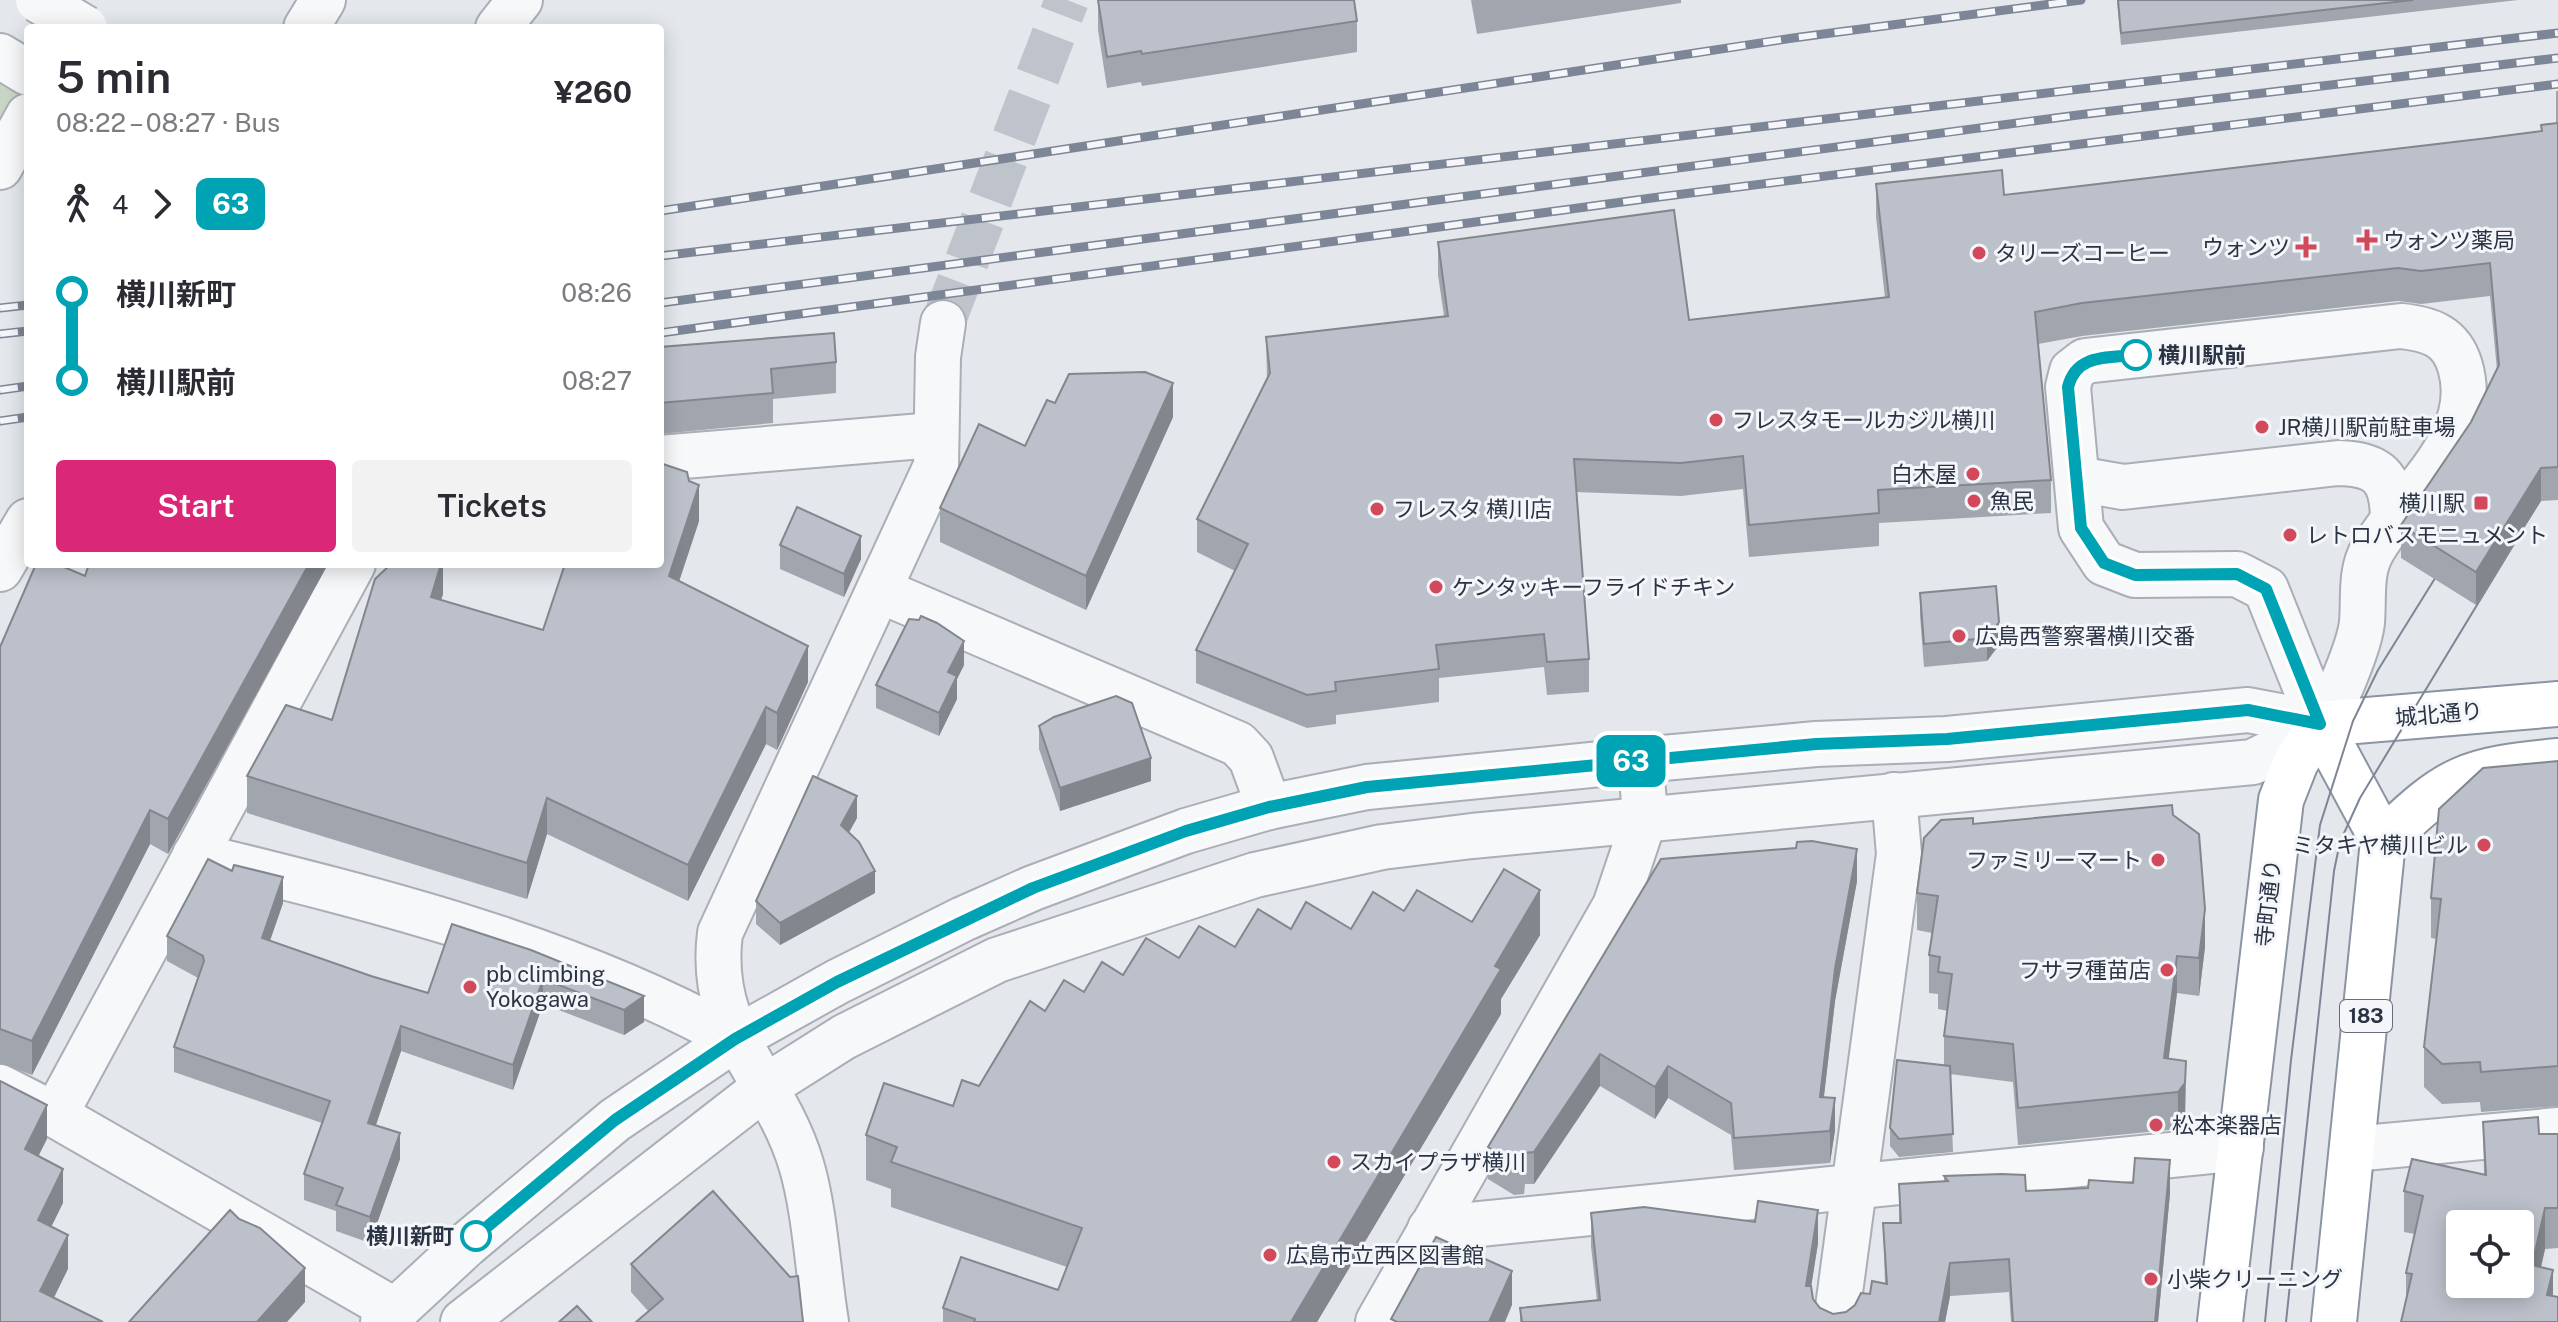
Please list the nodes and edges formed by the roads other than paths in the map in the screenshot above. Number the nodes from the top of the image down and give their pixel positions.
1 (38, 0) edge
2 (89, 0) edge
3 (323, 0) edge
4 (520, 0) edge
5 (76, 24) edge
6 (78, 24) edge
7 (308, 24) edge
8 (501, 24) edge
9 (0, 56) edge
10 (24, 71) edge
11 (24, 123) edge
12 (0, 167) edge
13 (943, 323) tunnel mouth
14 (934, 435) junction
15 (664, 458) edge
16 (2077, 479) junction
17 (2393, 518) junction
18 (24, 528) edge
19 (351, 568) edge
20 (0, 569) edge
21 (881, 591) junction
22 (2558, 704) edge
23 (2320, 724) junction
24 (1641, 760) junction
25 (2558, 761) edge
26 (1894, 795) junction
27 (1269, 807) junction
28 (1645, 817) junction
29 (2383, 841) junction
30 (195, 855) junction
31 (735, 1039) junction
32 (0, 1087) edge
33 (765, 1087) junction
34 (55, 1115) junction
35 (2558, 1130) edge
36 (2241, 1148) junction
37 (2353, 1149) junction
38 (1854, 1188) junction
39 (1430, 1229) junction
40 (388, 1316) edge
41 (463, 1322) edge
42 (826, 1322) edge
43 (1378, 1322) edge
44 (1836, 1322) edge
45 (2220, 1322) edge
46 (2334, 1322) edge

1 - 6 street, bridge
2 - 5 street
3 - 7 street
4 - 8 street
9 - 10 street
11 - 12 street
13 - 14 street
14 - 15 street
14 - 21 street
16 - 17 street
16 - 17 street
16 - 23 street
17 - 23 street
18 - 20 street
19 - 30 street
21 - 27 street
21 - 31 street
22 - 23 highway, 城北通り
23 - 24 street
23 - 26 street
23 - 29 highway
23 - 36 highway, 寺町通り
24 - 27 street
24 - 28 street
25 - 29 highway
26 - 28 street
26 - 38 street
27 - 31 street
28 - 33 street
28 - 39 street
29 - 37 highway, 183
30 - 31 street
30 - 34 street
31 - 33 street
31 - 40 street
32 - 34 street
33 - 41 street
33 - 42 street
34 - 40 street
35 - 37 street
36 - 38 street
36 - 45 highway, 寺町通り
37 - 46 highway, 183
38 - 39 street
38 - 44 street
39 - 43 street

